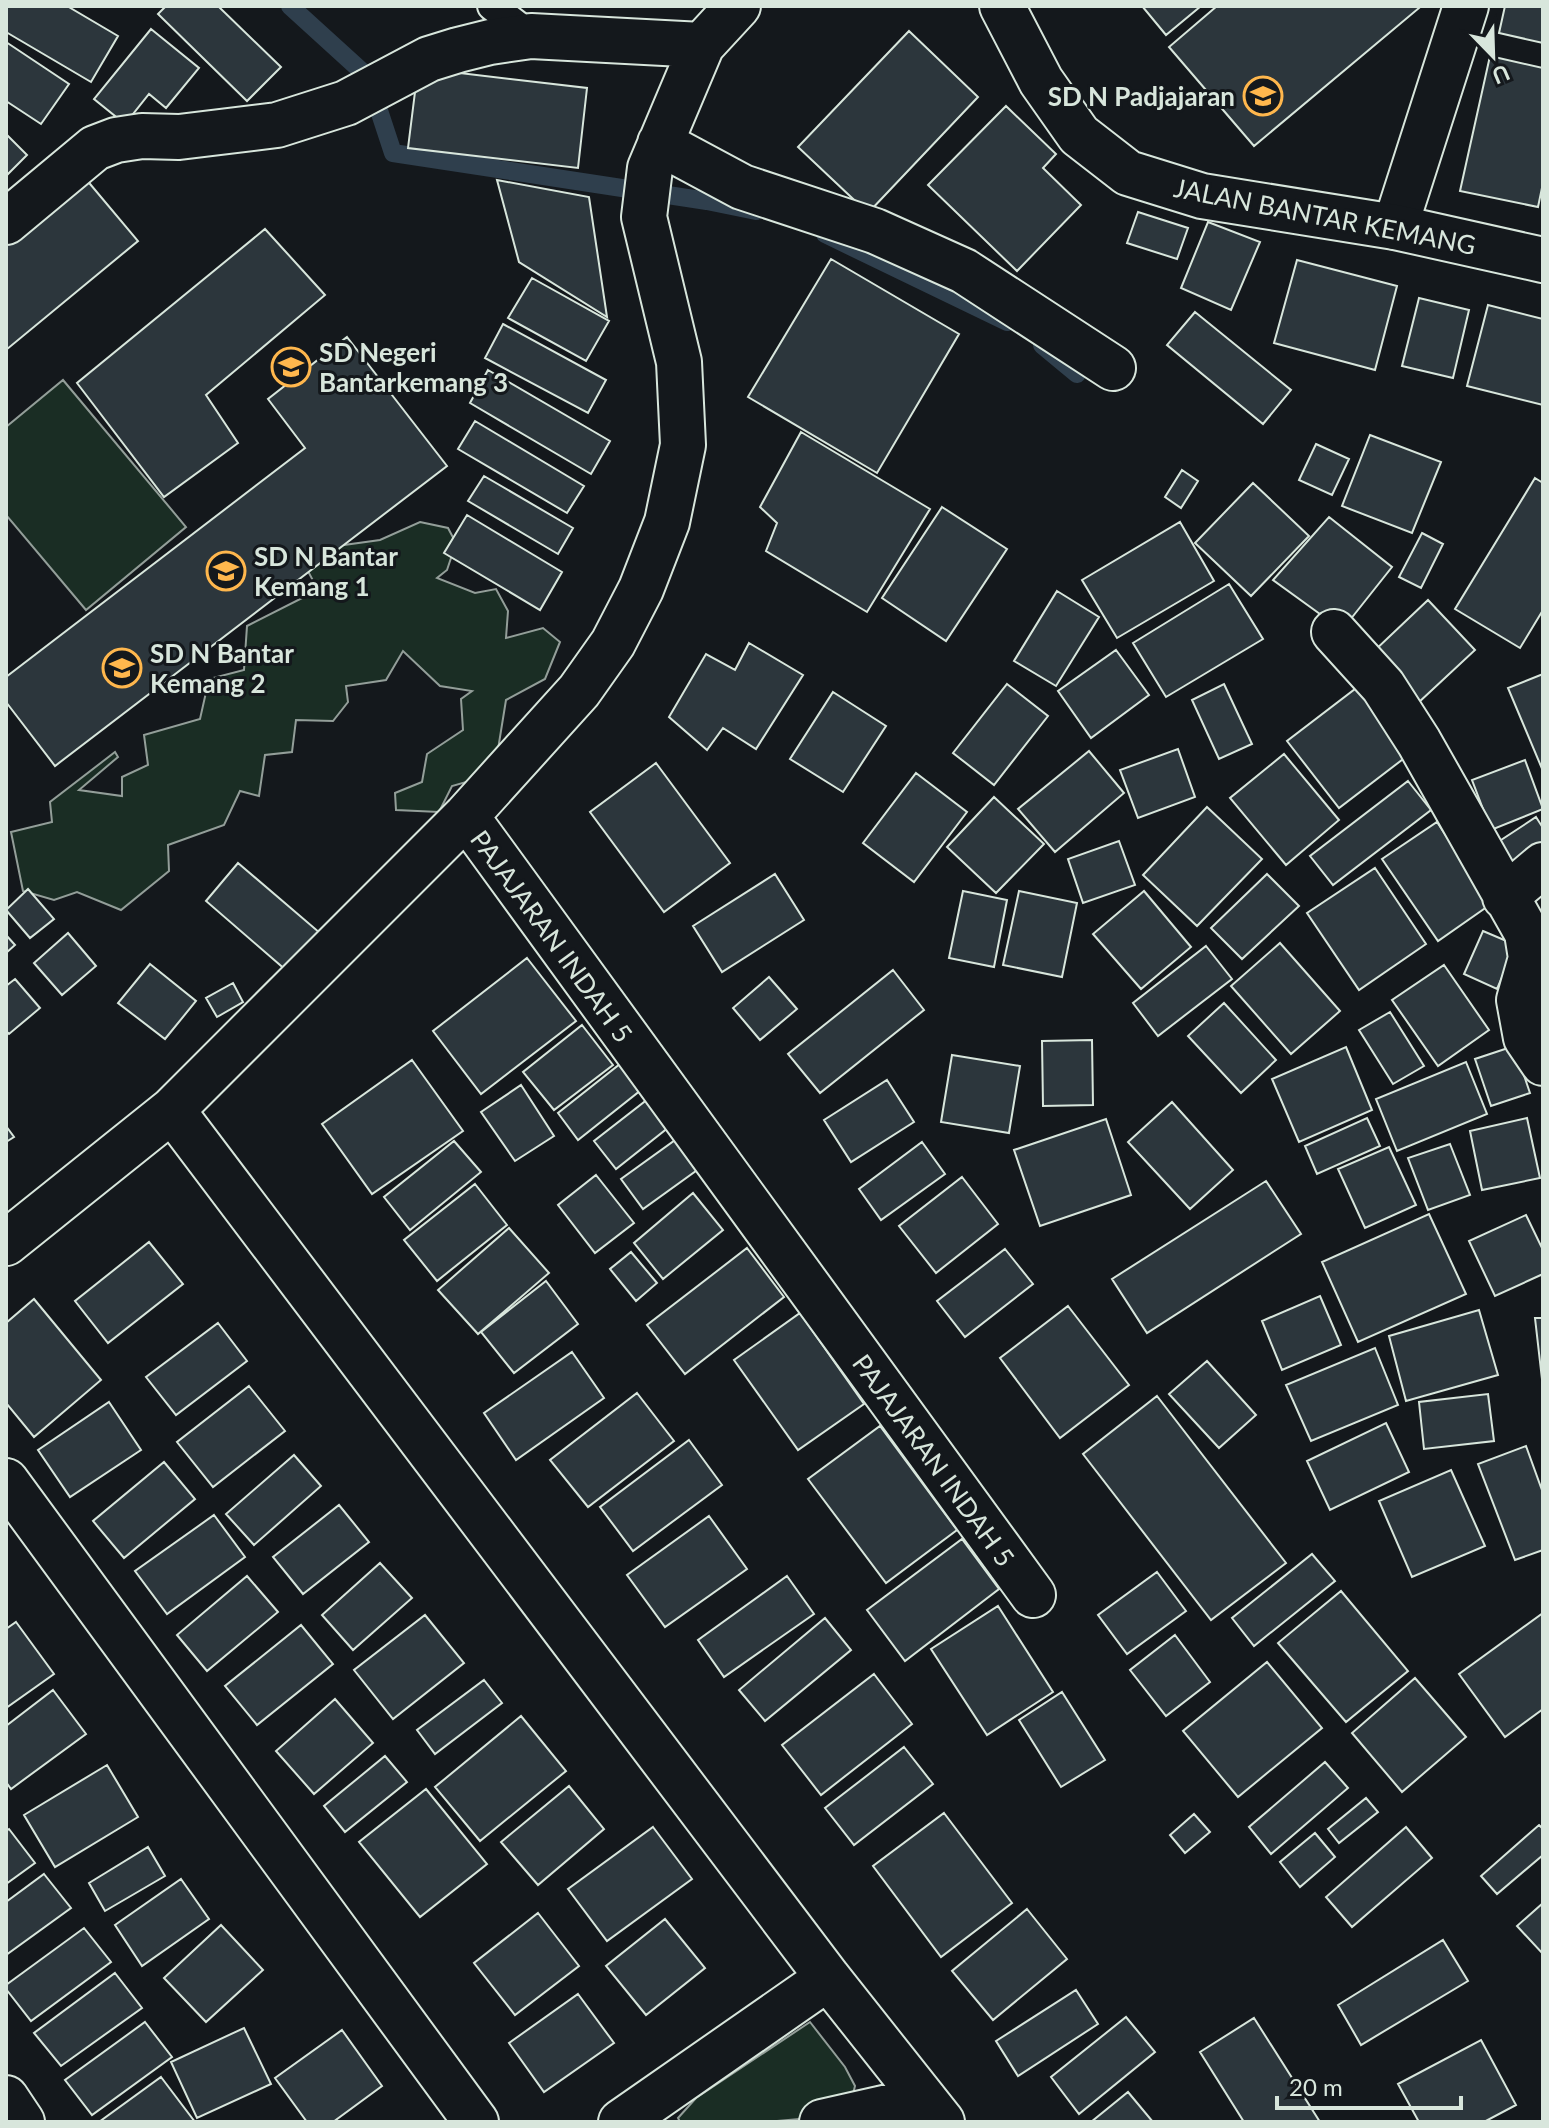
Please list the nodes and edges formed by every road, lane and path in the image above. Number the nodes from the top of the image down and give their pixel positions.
1 (492, 6) edge
2 (738, 6) edge
3 (1002, 6) edge
4 (1466, 6) edge
5 (531, 36) junction
6 (702, 45) junction
7 (655, 156) junction
8 (6, 222) edge
9 (1395, 227) junction
10 (1543, 260) edge
11 (1113, 368) dead end
12 (1334, 632) dead end
13 (466, 816) junction
14 (1543, 865) edge
15 (1505, 897) junction
16 (1543, 1063) edge
17 (172, 1110) junction
18 (6, 1243) edge
19 (6, 1481) edge
20 (1033, 1595) dead end
21 (828, 1978) junction
22 (6, 2098) edge
23 (933, 2111) edge
24 (22, 2122) edge
25 (476, 2122) edge
26 (621, 2122) edge
27 (822, 2122) edge

1 - 5 lane
2 - 6 street, PAJAJARAN INDAH 5
3 - 9 street, JALAN BANTAR KEMANG
4 - 9 street
5 - 6 street
5 - 8 street
6 - 7 street, PAJAJARAN INDAH 5
7 - 11 street
7 - 13 street, PAJAJARAN INDAH 5
9 - 10 street, JALAN BANTAR KEMANG
12 - 15 street
13 - 17 street
13 - 20 street, PAJAJARAN INDAH 5
14 - 15 street
15 - 16 street
17 - 18 street
17 - 21 street
19 - 25 street
21 - 23 street
21 - 26 street
22 - 24 street
23 - 27 street

